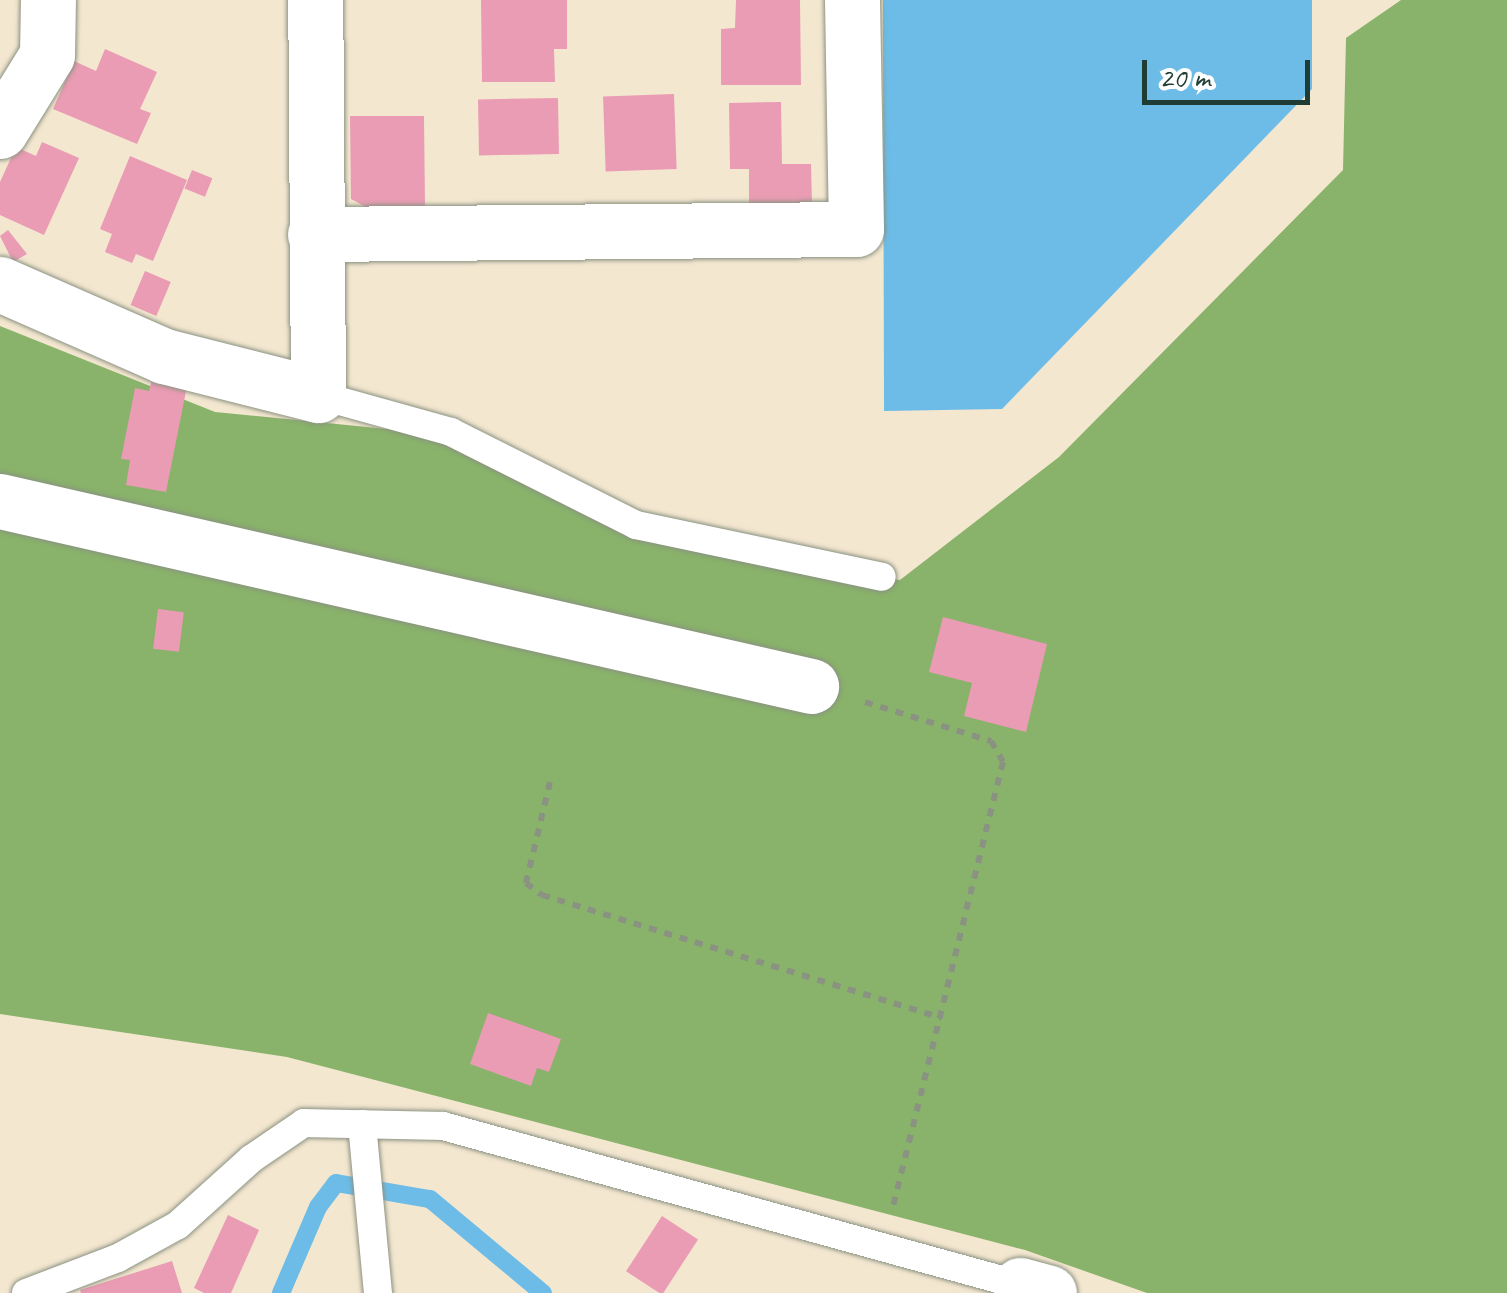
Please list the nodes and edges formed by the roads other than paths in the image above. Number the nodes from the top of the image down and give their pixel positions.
1 (48, 0) edge
2 (315, 0) edge
3 (852, 0) edge
4 (0, 131) edge
5 (315, 234) junction
6 (0, 284) edge
7 (318, 395) junction
8 (0, 501) edge
9 (882, 576) dead end
10 (811, 686) road end
11 (362, 1124) junction
12 (1034, 1289) edge
13 (26, 1293) edge
14 (378, 1293) edge

1 - 4 street
2 - 5 street
3 - 5 street
5 - 7 street
6 - 7 street
7 - 9 lane
8 - 10 street
11 - 12 lane
11 - 13 lane
11 - 14 lane

